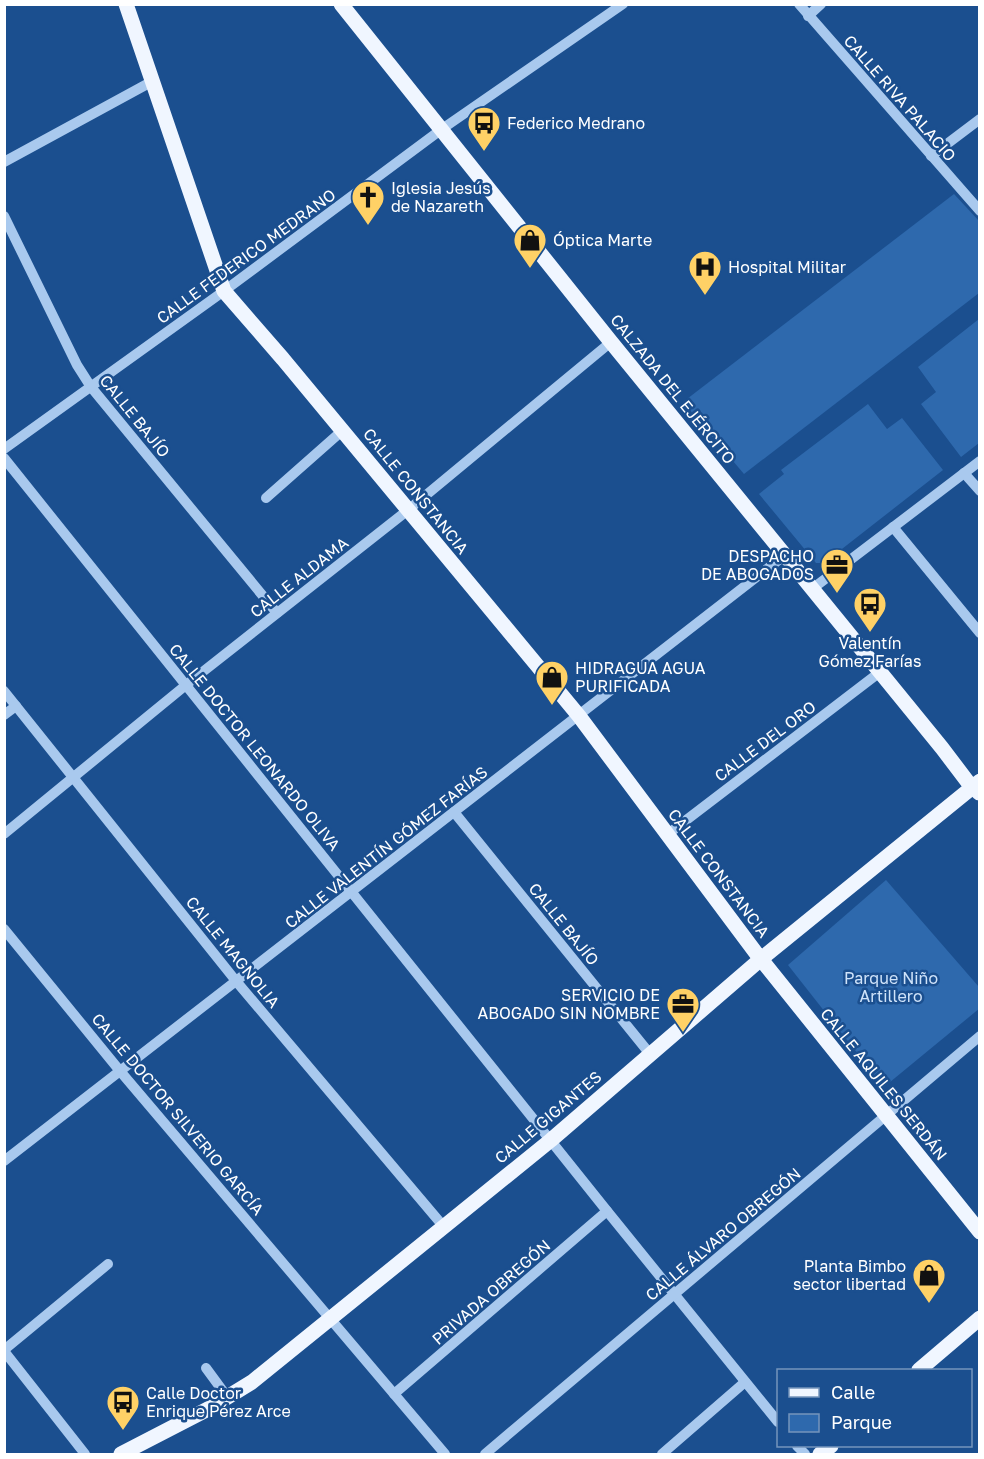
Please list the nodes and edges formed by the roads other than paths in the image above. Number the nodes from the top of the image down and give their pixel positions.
1 (126, 4) edge
2 (341, 4) edge
3 (799, 4) edge
4 (821, 4) edge
5 (621, 5) edge
6 (808, 16) junction
7 (151, 82) junction
8 (980, 119) edge
9 (442, 129) junction
10 (931, 156) junction
11 (4, 162) edge
12 (980, 211) edge
13 (4, 216) edge
14 (224, 291) junction
15 (611, 342) junction
16 (91, 387) junction
17 (343, 430) junction
18 (4, 448) edge
19 (4, 458) edge
20 (980, 461) edge
21 (964, 473) junction
22 (980, 491) edge
23 (266, 498) dead end
24 (408, 510) junction
25 (893, 527) junction
26 (784, 555) junction
27 (812, 589) junction
28 (277, 614) junction
29 (980, 633) edge
30 (880, 672) junction
31 (186, 685) junction
32 (4, 691) edge
33 (16, 706) junction
34 (4, 715) edge
35 (579, 716) junction
36 (72, 777) junction
37 (977, 787) edge
38 (454, 812) junction
39 (4, 834) edge
40 (668, 834) junction
41 (352, 892) junction
42 (4, 928) edge
43 (761, 958) junction
44 (236, 981) junction
45 (977, 1043) edge
46 (650, 1054) junction
47 (120, 1071) junction
48 (885, 1116) junction
49 (551, 1140) junction
50 (4, 1161) edge
51 (607, 1211) junction
52 (444, 1227) junction
53 (980, 1232) edge
54 (108, 1264) dead end
55 (675, 1295) junction
56 (330, 1318) junction
57 (980, 1318) edge
58 (4, 1350) edge
59 (206, 1368) dead end
60 (921, 1369) edge
61 (745, 1382) junction
62 (394, 1395) junction
63 (228, 1398) junction
64 (777, 1421) edge
65 (83, 1452) edge
66 (69, 1455) edge
67 (121, 1455) edge
68 (445, 1455) edge
69 (484, 1455) edge
70 (662, 1455) edge

1 - 7 main road, CALLE CONSTANCIA
2 - 9 main road, CALZADA DEL EJÉRCITO
3 - 6 street, CALLE RIVA PALACIO
4 - 6 street
5 - 9 street, CALLE FEDERICO MEDRANO
6 - 10 street, CALLE RIVA PALACIO
7 - 11 street
7 - 14 main road, CALLE CONSTANCIA
8 - 10 street
9 - 14 street, CALLE FEDERICO MEDRANO
9 - 15 main road, CALZADA DEL EJÉRCITO
10 - 12 street, CALLE RIVA PALACIO
13 - 16 street, CALLE BAJÍO
14 - 16 street, CALLE FEDERICO MEDRANO
14 - 17 main road, CALLE CONSTANCIA
15 - 24 street, CALLE ALDAMA
15 - 26 main road, CALZADA DEL EJÉRCITO
16 - 18 street, CALLE FEDERICO MEDRANO
16 - 28 street, CALLE BAJÍO
17 - 23 street
17 - 24 main road, CALLE CONSTANCIA
19 - 31 street, CALLE DOCTOR LEONARDO OLIVA
20 - 21 street
21 - 22 street
21 - 25 street
24 - 28 street, CALLE ALDAMA
24 - 35 main road, CALLE CONSTANCIA
25 - 27 street
25 - 29 street
26 - 27 main road, CALZADA DEL EJÉRCITO
26 - 35 street, CALLE VALENTÍN GÓMEZ FARÍAS
27 - 30 main road, CALZADA DEL EJÉRCITO
28 - 31 street, CALLE ALDAMA
30 - 37 main road, CALZADA DEL EJÉRCITO
30 - 40 street, CALLE DEL ORO
31 - 36 street, CALLE ALDAMA
31 - 41 street, CALLE DOCTOR LEONARDO OLIVA
32 - 33 street, CALLE MAGNOLIA
33 - 34 street
33 - 36 street, CALLE MAGNOLIA
35 - 38 street, CALLE VALENTÍN GÓMEZ FARÍAS
35 - 40 main road, CALLE CONSTANCIA
36 - 39 street, CALLE ALDAMA
36 - 44 street, CALLE MAGNOLIA
37 - 43 main road, CALLE GIGANTES
38 - 41 street, CALLE VALENTÍN GÓMEZ FARÍAS
38 - 46 street, CALLE BAJÍO
40 - 43 main road, CALLE CONSTANCIA
41 - 44 street, CALLE VALENTÍN GÓMEZ FARÍAS
41 - 49 street, CALLE DOCTOR LEONARDO OLIVA
42 - 47 street, CALLE DOCTOR SILVERIO GARCÍA
43 - 46 main road, CALLE GIGANTES
43 - 48 main road, CALLE AQUILES SERDÁN
44 - 47 street, CALLE VALENTÍN GÓMEZ FARÍAS
44 - 52 street, CALLE MAGNOLIA
45 - 48 street, CALLE ÁLVARO OBREGÓN
46 - 49 main road, CALLE GIGANTES
47 - 50 street, CALLE VALENTÍN GÓMEZ FARÍAS
47 - 56 street, CALLE DOCTOR SILVERIO GARCÍA
48 - 53 main road, CALLE AQUILES SERDÁN
48 - 55 street, CALLE ÁLVARO OBREGÓN
49 - 51 street, CALLE DOCTOR LEONARDO OLIVA
49 - 52 main road, CALLE GIGANTES
51 - 55 street, CALLE DOCTOR LEONARDO OLIVA
51 - 62 street, PRIVADA OBREGÓN
52 - 56 main road, CALLE GIGANTES
54 - 58 street
55 - 61 street, CALLE DOCTOR LEONARDO OLIVA
55 - 69 street, CALLE ÁLVARO OBREGÓN
56 - 62 street, CALLE DOCTOR SILVERIO GARCÍA
56 - 63 main road, CALLE GIGANTES
57 - 60 main road
58 - 65 street
59 - 63 street
61 - 64 street, CALLE DOCTOR LEONARDO OLIVA
61 - 70 street
62 - 68 street, CALLE DOCTOR SILVERIO GARCÍA
63 - 67 main road, CALLE GIGANTES
65 - 66 street

